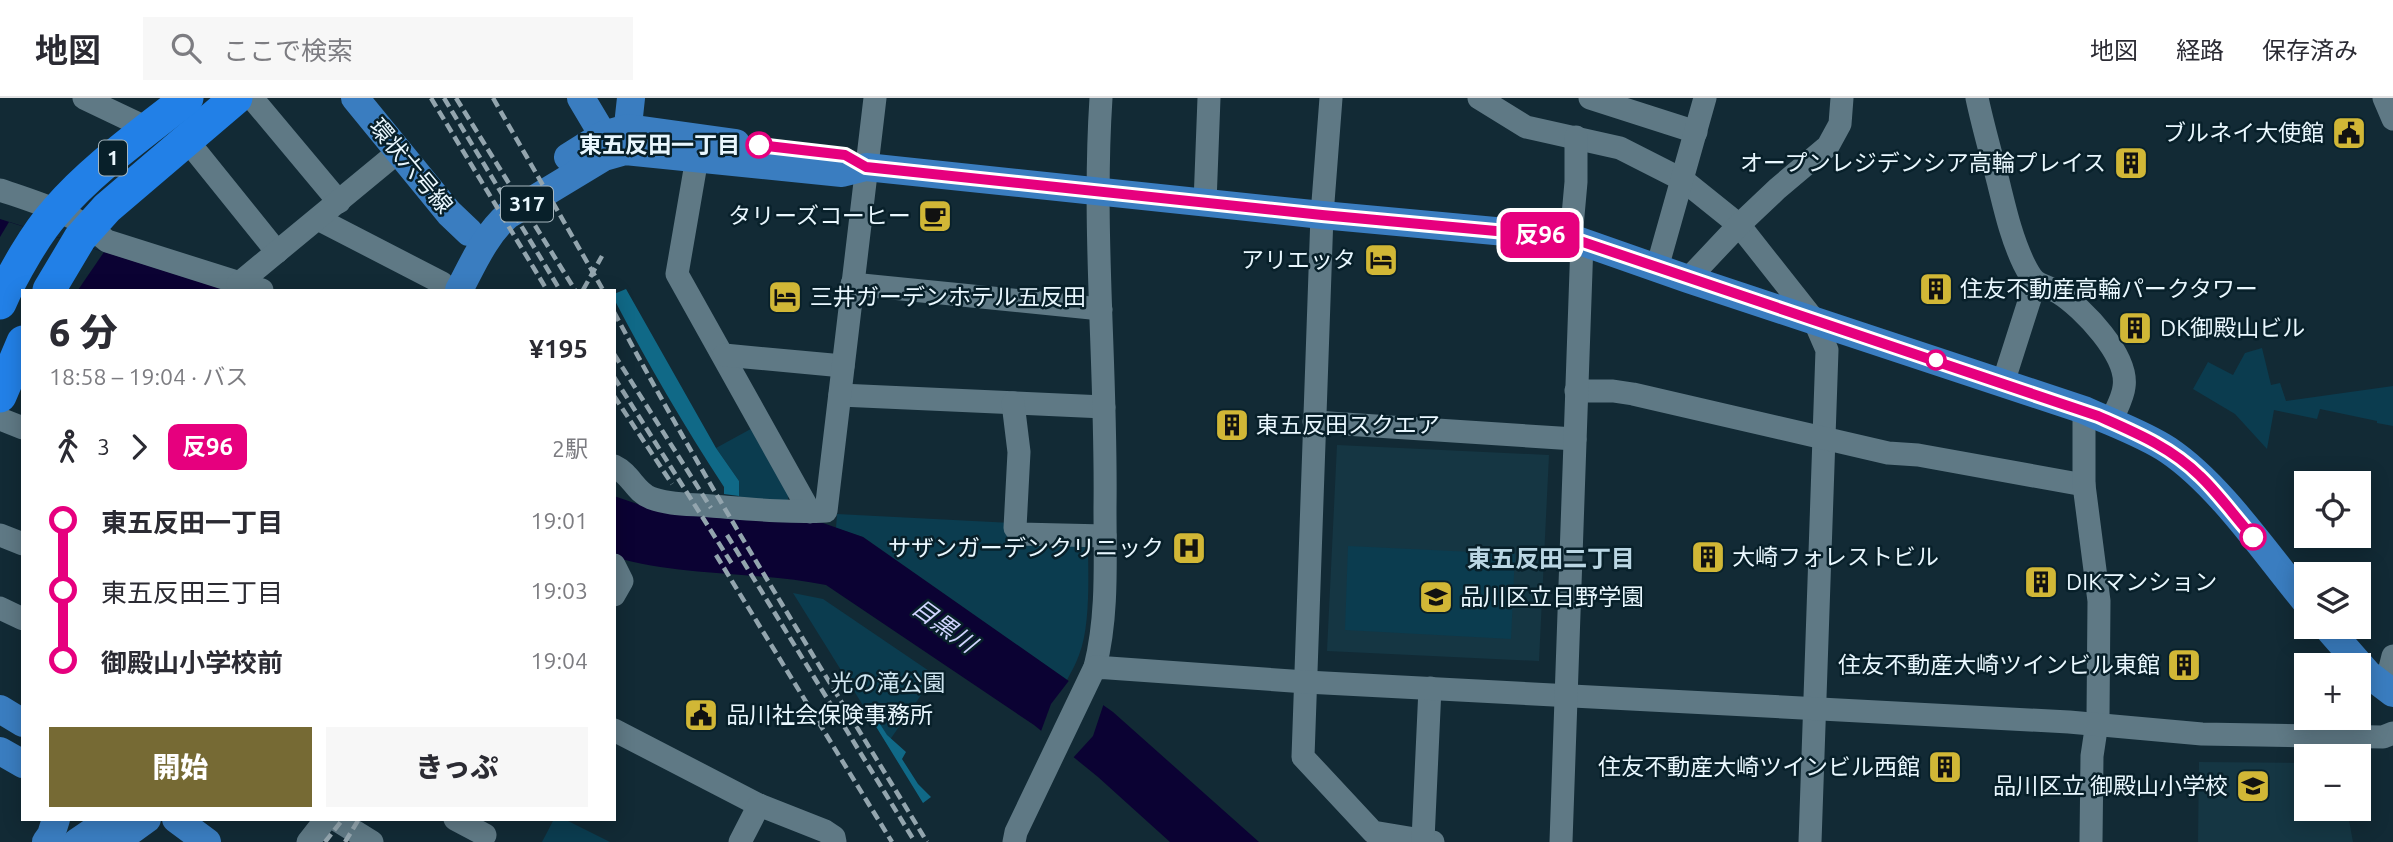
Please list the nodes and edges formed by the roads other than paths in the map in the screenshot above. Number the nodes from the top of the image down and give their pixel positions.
1 (84, 98) edge
2 (187, 98) edge
3 (236, 98) edge
4 (252, 98) edge
5 (355, 98) edge
6 (875, 98) edge
7 (1101, 98) edge
8 (1209, 98) edge
9 (1331, 98) edge
10 (1479, 98) edge
11 (1590, 98) edge
12 (1705, 98) edge
13 (1842, 98) edge
14 (1977, 98) edge
15 (2384, 98) edge
16 (617, 117) edge
17 (2393, 119) edge
18 (149, 129) junction
19 (1696, 132) junction
20 (1577, 137) junction
21 (186, 139) junction
22 (398, 152) junction
23 (697, 158) junction
24 (866, 167) junction
25 (1683, 180) junction
26 (0, 190) edge
27 (1097, 192) junction
28 (339, 202) junction
29 (1205, 203) junction
30 (1322, 215) junction
31 (51, 217) junction
32 (318, 219) junction
33 (1739, 225) junction
34 (85, 232) junction
35 (469, 232) junction
36 (1577, 240) junction
37 (277, 252) junction
38 (1657, 268) junction
39 (1688, 279) junction
40 (2035, 283) junction
41 (238, 284) junction
42 (852, 284) junction
43 (447, 288) edge
44 (50, 289) edge
45 (258, 289) edge
46 (6, 299) edge
47 (1101, 309) junction
48 (1814, 320) junction
49 (724, 355) junction
50 (20, 356) edge
51 (843, 366) junction
52 (2003, 383) junction
53 (1576, 391) junction
54 (840, 395) junction
55 (0, 396) edge
56 (1013, 403) junction
57 (1104, 407) junction
58 (2084, 410) junction
59 (0, 419) edge
60 (1314, 422) junction
61 (2111, 422) junction
62 (21, 427) edge
63 (1575, 439) junction
64 (1826, 439) junction
65 (616, 468) edge
66 (2084, 485) junction
67 (810, 512) junction
68 (0, 535) edge
69 (1105, 536) junction
70 (21, 543) edge
71 (616, 569) edge
72 (2294, 588) edge
73 (616, 592) edge
74 (0, 608) edge
75 (21, 618) edge
76 (2337, 639) edge
77 (2393, 656) edge
78 (1091, 678) junction
79 (1306, 682) junction
80 (1430, 688) junction
81 (2389, 690) edge
82 (1567, 695) junction
83 (0, 709) edge
84 (1815, 709) junction
85 (21, 722) edge
86 (2097, 726) junction
87 (616, 731) edge
88 (2393, 733) edge
89 (0, 751) edge
90 (21, 763) edge
91 (759, 805) junction
92 (55, 821) edge
93 (179, 821) edge
94 (324, 821) edge
95 (339, 821) edge
96 (460, 821) edge
97 (127, 829) edge
98 (487, 832) edge
99 (369, 835) edge
100 (1428, 841) edge
101 (46, 842) edge
102 (77, 842) edge
103 (207, 842) edge
104 (308, 842) edge
105 (740, 842) edge
106 (835, 842) edge
107 (1014, 842) edge
108 (1561, 842) edge
109 (1810, 842) edge
110 (2091, 842) edge

1 - 18 street
2 - 18 highway, 1
3 - 21 highway, 1
4 - 28 street
5 - 22 main road, 環状六号線 / 317
6 - 24 street
7 - 27 street
8 - 29 street
9 - 30 street
10 - 20 street
11 - 19 street
12 - 19 street
13 - 33 street
14 - 40 street
15 - 17 street
16 - 23 main road, 317
16 - 24 main road, 317
16 - 35 main road, 環状六号線 / 317
16 - 43 main road, 317
18 - 31 highway, 1
19 - 25 street
20 - 25 street
20 - 36 street
21 - 34 highway, 1
21 - 37 street
22 - 28 street
22 - 35 main road, 環状六号線 / 317
23 - 24 main road, 317
23 - 49 street
24 - 27 main road, 317
24 - 42 street
25 - 33 street
25 - 38 street
26 - 31 street
27 - 29 main road, 317
27 - 47 street
28 - 32 street
29 - 30 main road, 317
30 - 36 main road, 317
30 - 60 street
31 - 34 street
31 - 46 highway, 1
32 - 37 street
32 - 43 street
33 - 39 street
33 - 48 street
34 - 41 street
34 - 44 highway, 1
35 - 43 main road, 環状六号線 / 317
36 - 38 main road, 317
36 - 53 street
37 - 41 street
38 - 39 main road, 317
39 - 48 main road, 317
40 - 52 street
40 - 61 street
41 - 45 street
42 - 47 street
42 - 51 street
47 - 57 street
48 - 52 main road, 317
48 - 64 street
49 - 51 street
49 - 67 street
50 - 55 highway
51 - 54 street
52 - 58 main road, 317
53 - 63 street
53 - 64 street
54 - 56 street
54 - 67 street
56 - 57 street
56 - 69 street
57 - 69 street
58 - 61 main road, 317
58 - 66 street
59 - 62 street
60 - 63 street
60 - 79 street
61 - 72 main road, 317
63 - 82 street
64 - 66 street
64 - 84 street
65 - 67 street
66 - 86 street
68 - 70 street
69 - 78 street
71 - 73 street
74 - 75 street
76 - 81 main road
77 - 81 street
78 - 79 street
78 - 107 street
79 - 80 street
79 - 100 street
80 - 82 street
80 - 100 street
82 - 84 street
82 - 108 street
83 - 85 main road
84 - 86 street
84 - 109 street
86 - 88 street
86 - 110 street
87 - 91 street
89 - 90 main road
91 - 105 street
91 - 106 street
92 - 101 main road
93 - 103 main road
94 - 104 street
95 - 99 street
96 - 98 street
97 - 102 main road

